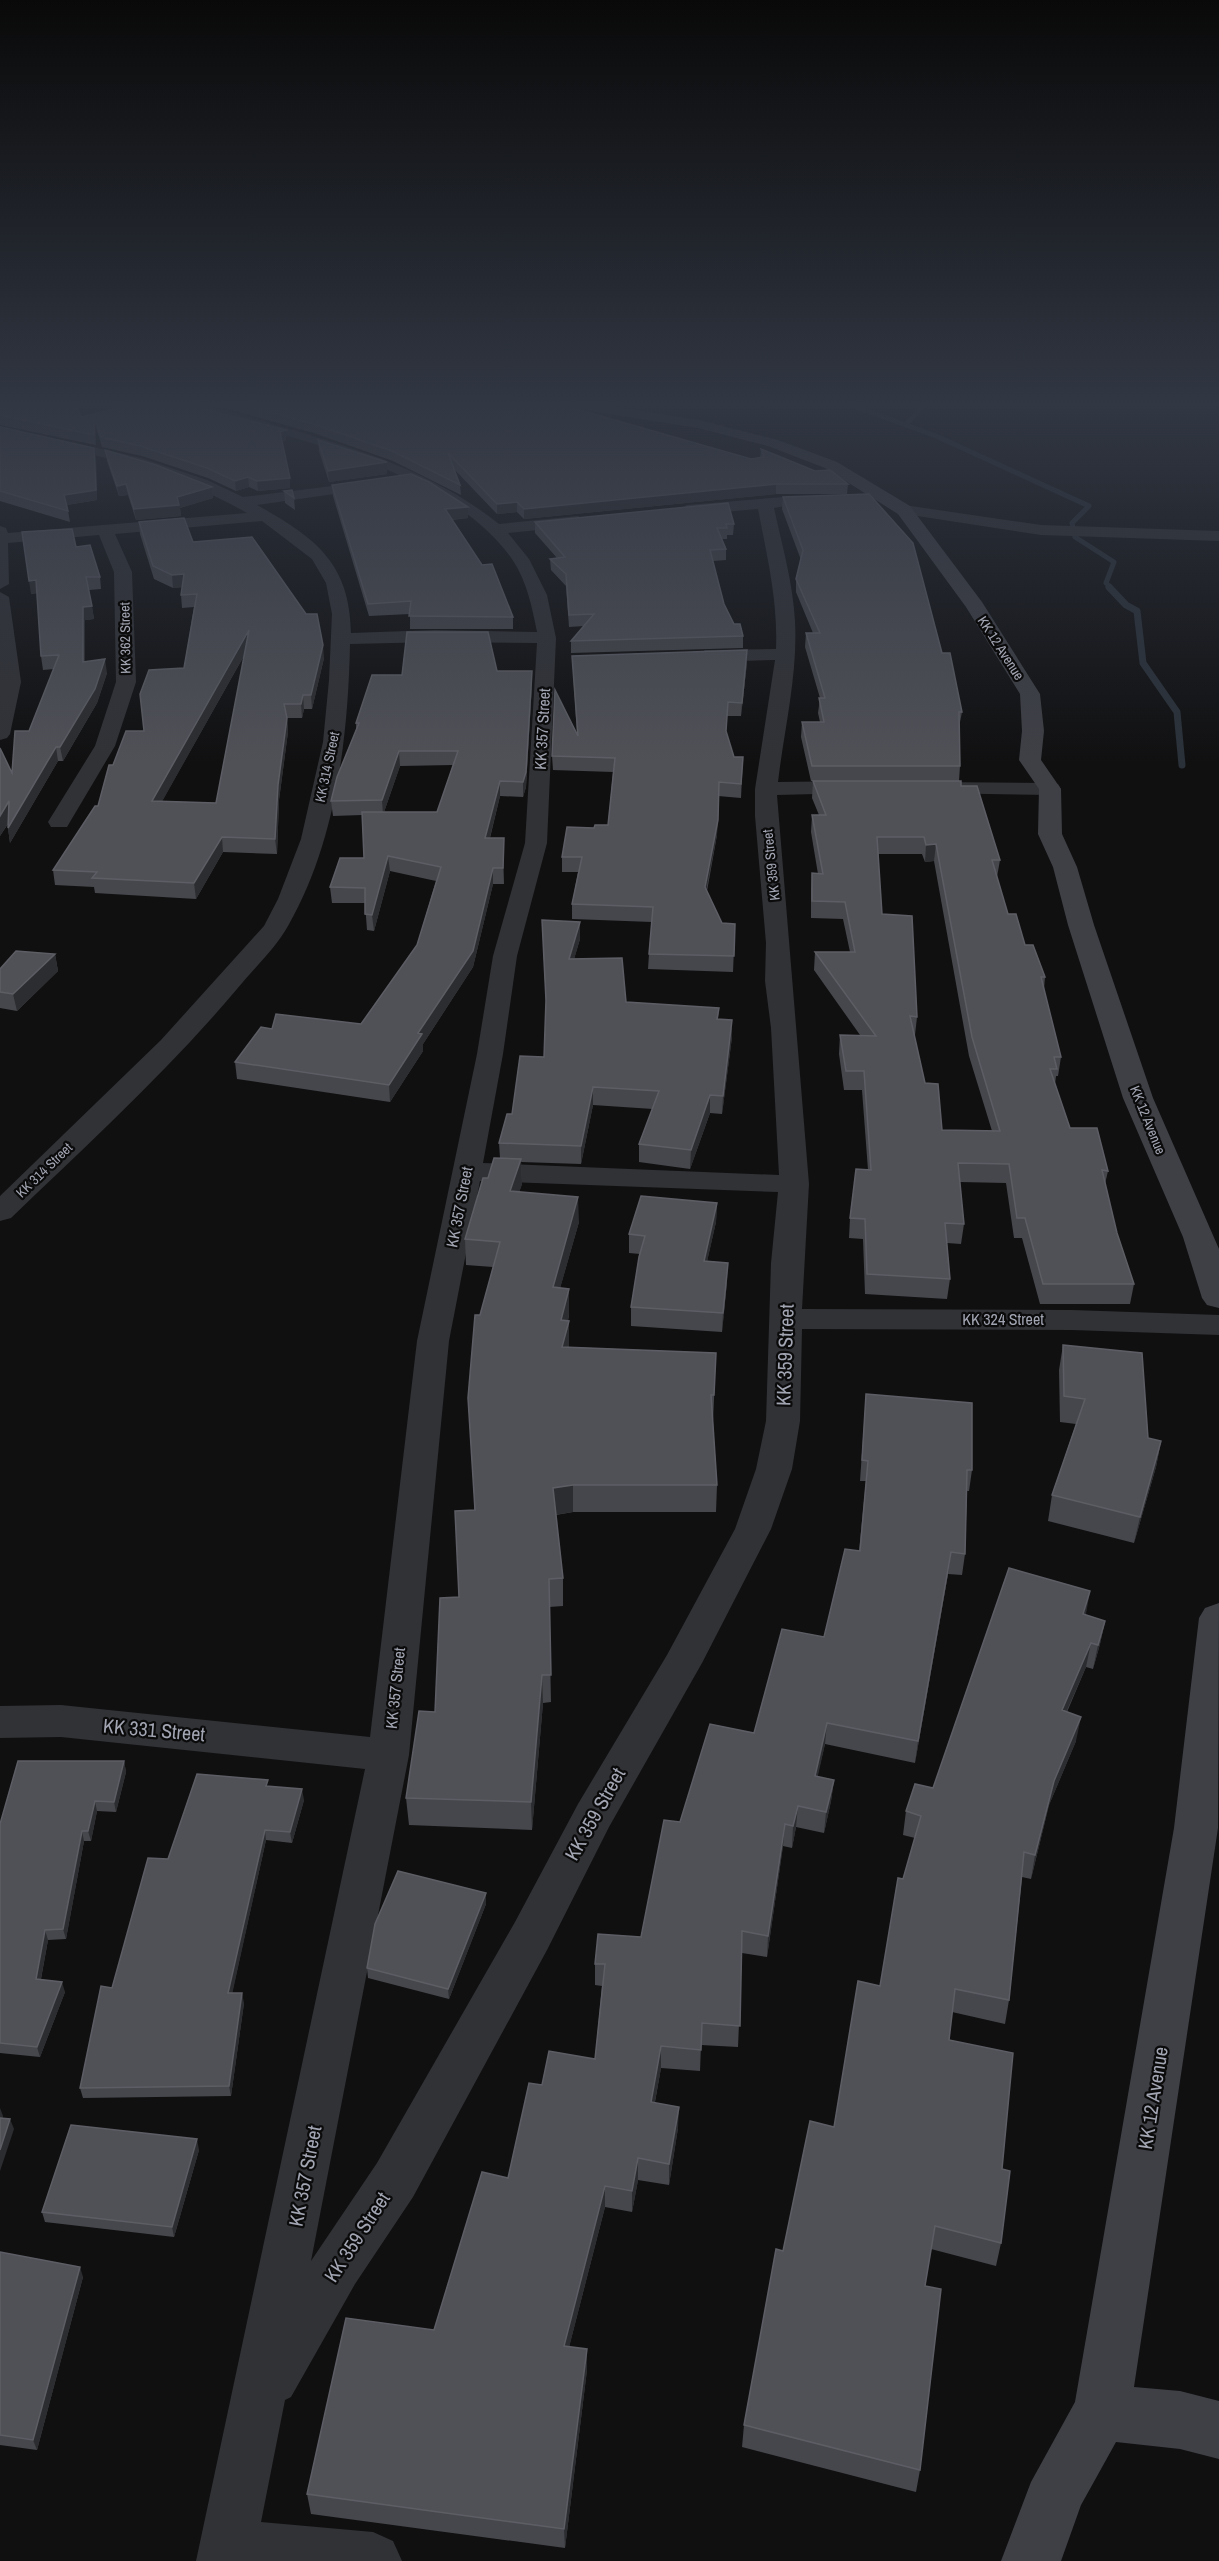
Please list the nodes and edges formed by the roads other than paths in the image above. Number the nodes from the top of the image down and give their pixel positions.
1 (168, 525) edge
2 (279, 525) edge
3 (491, 525) edge
4 (542, 525) edge
5 (781, 525) edge
6 (910, 525) edge
7 (1010, 525) edge
8 (496, 529) junction
9 (105, 530) junction
10 (1, 536) edge
11 (1219, 536) edge
12 (0, 584) edge
13 (0, 597) edge
14 (341, 639) junction
15 (554, 654) junction
16 (785, 654) junction
17 (689, 657) edge
18 (6, 682) edge
19 (0, 734) edge
20 (872, 787) edge
21 (918, 788) edge
22 (766, 789) junction
23 (1050, 789) junction
24 (59, 822) dead end
25 (466, 1171) junction
26 (794, 1184) junction
27 (0, 1212) edge
28 (1219, 1298) edge
29 (787, 1319) junction
30 (1219, 1325) edge
31 (1219, 1618) edge
32 (0, 1722) edge
33 (388, 1755) junction
34 (260, 2400) junction
35 (1102, 2412) junction
36 (1219, 2430) edge
37 (227, 2554) edge
38 (373, 2561) edge
39 (1031, 2561) edge

1 - 9 street
2 - 14 street, KK 314 Street
3 - 8 street, KK 357 Street
4 - 8 street
5 - 16 street, KK 359 Street
6 - 23 main road, KK 12 Avenue
7 - 11 street
8 - 15 street, KK 357 Street
9 - 10 street
9 - 24 street, KK 362 Street
10 - 12 street
13 - 18 street
14 - 15 street
14 - 27 street, KK 314 Street
15 - 25 street, KK 357 Street
16 - 17 street
16 - 22 street, KK 359 Street
18 - 19 street
20 - 22 street
21 - 23 street
22 - 26 street, KK 359 Street
23 - 28 main road, KK 12 Avenue
25 - 26 street
25 - 33 street, KK 357 Street
26 - 29 street, KK 359 Street
29 - 30 street, KK 324 Street
29 - 34 street, KK 359 Street
31 - 35 main road, KK 12 Avenue
32 - 33 street, KK 331 Street
33 - 34 street, KK 357 Street
34 - 37 street, KK 357 Street
35 - 36 main road
35 - 39 main road, KK 12 Avenue
37 - 38 street

